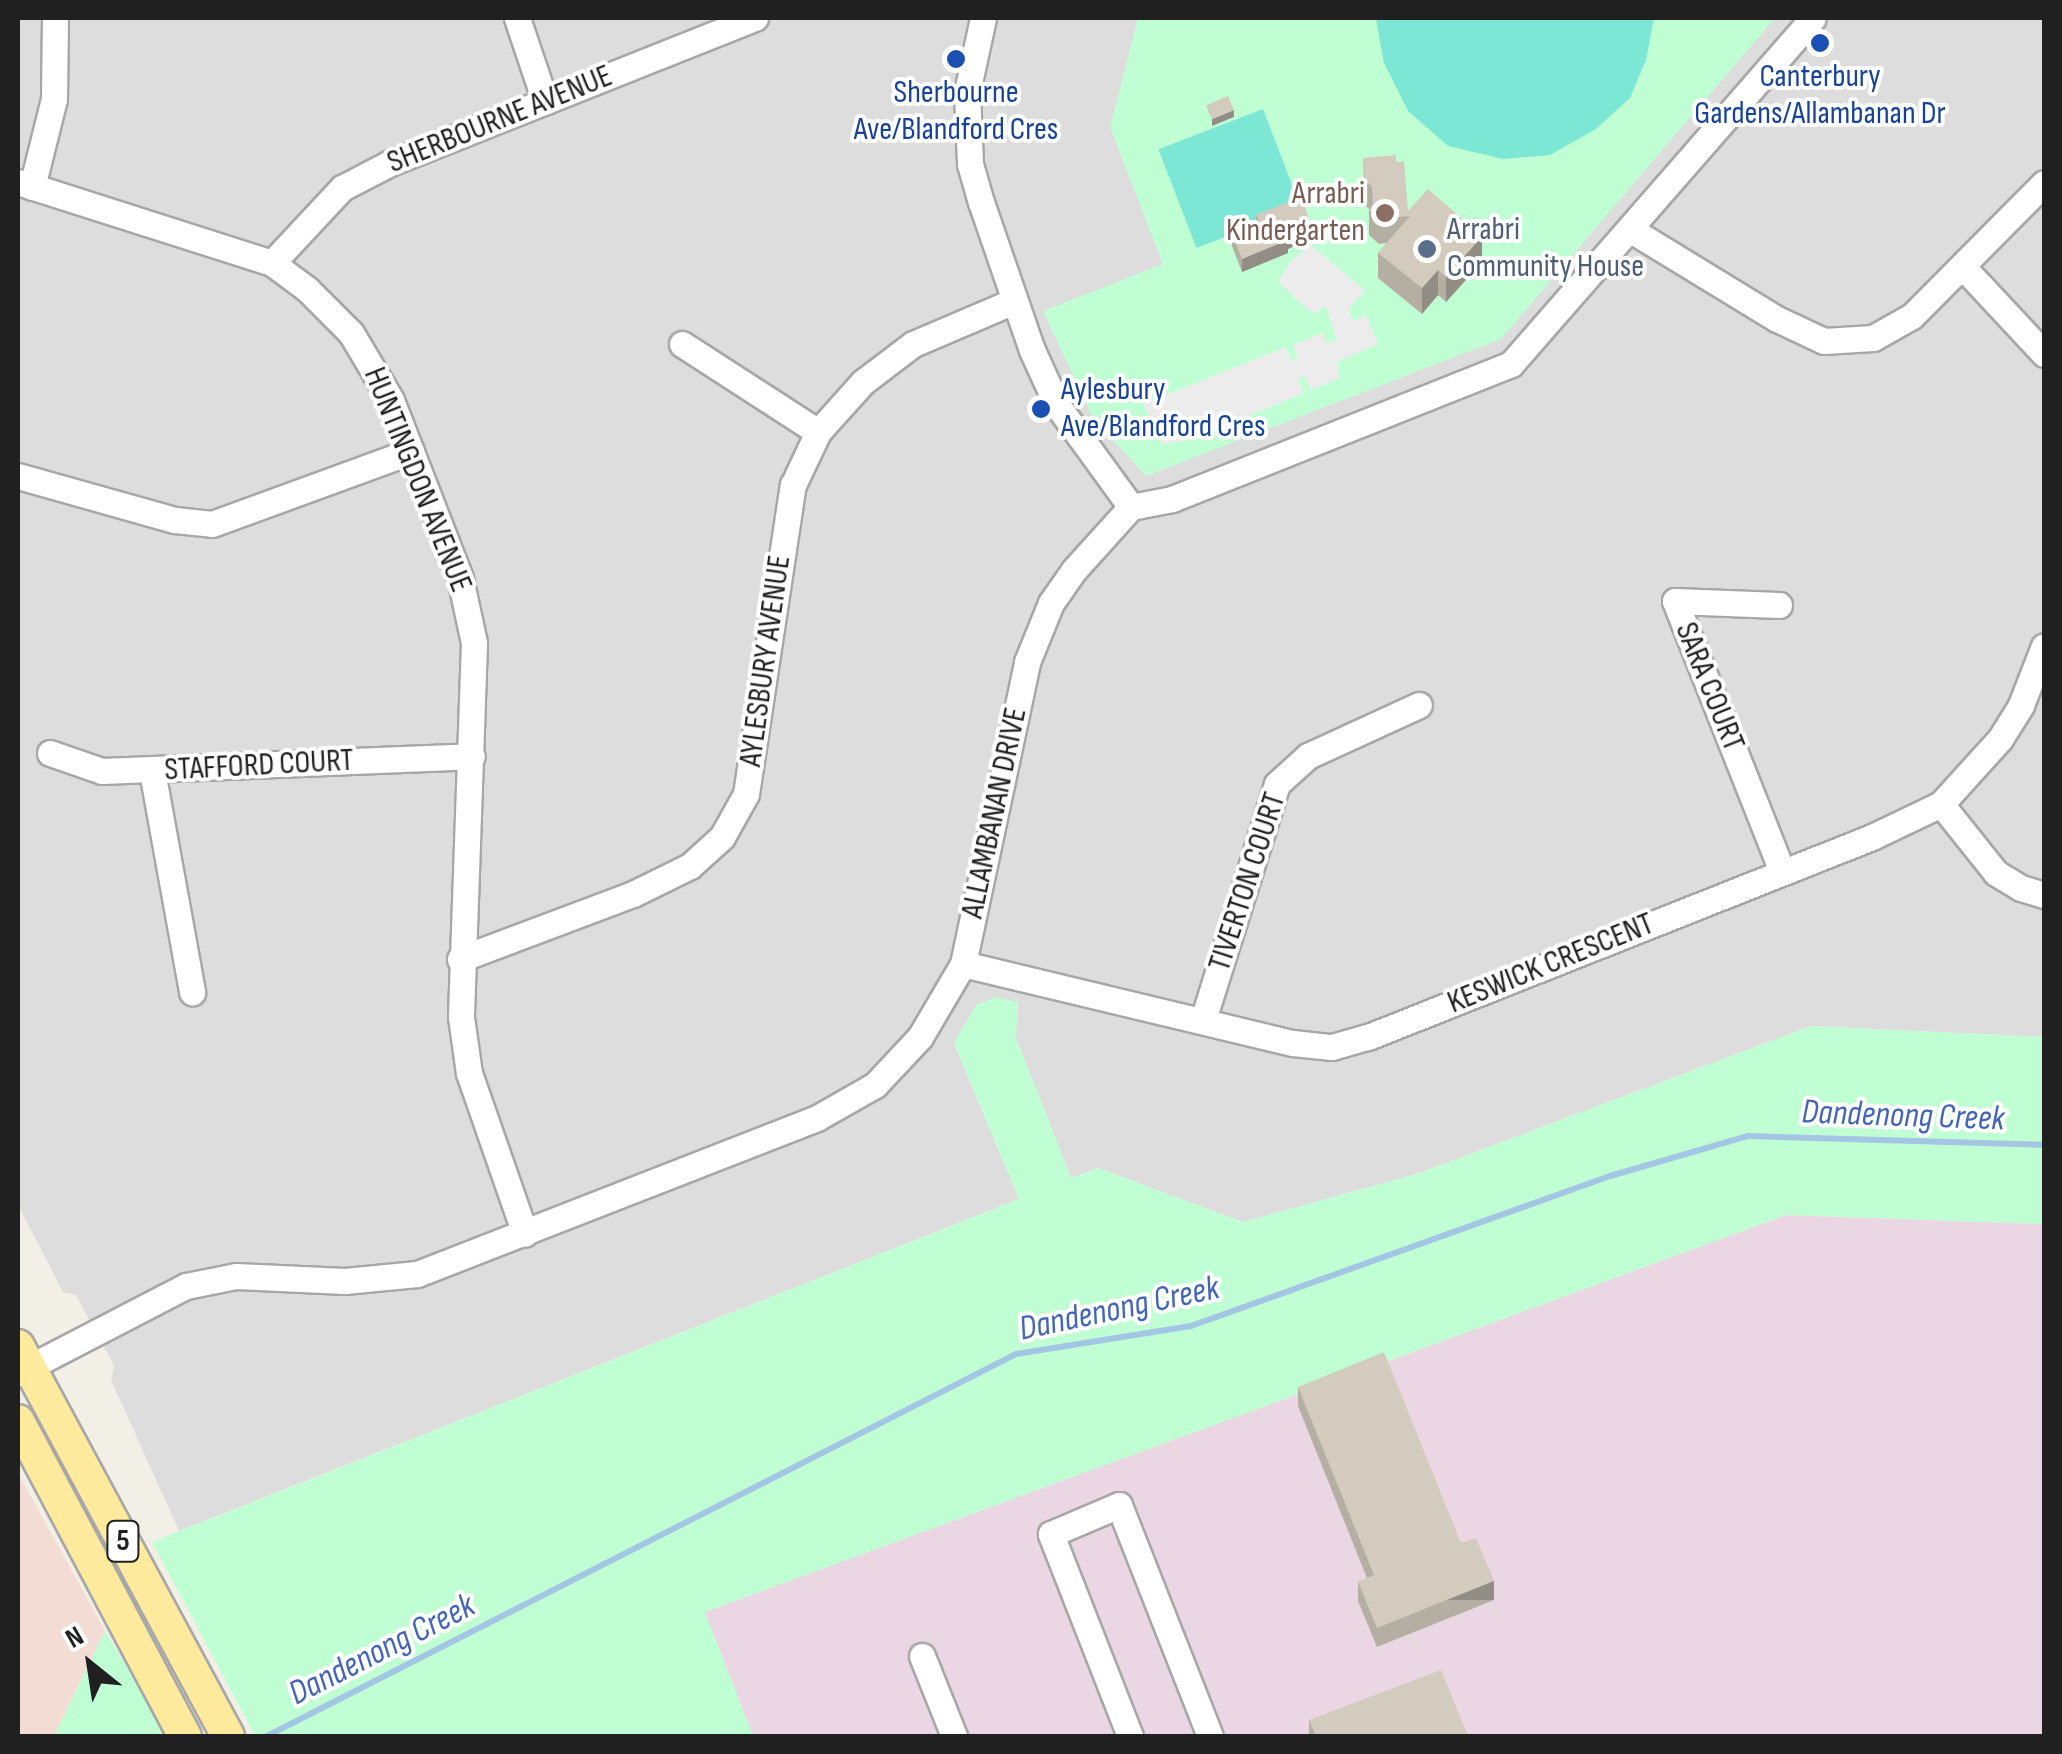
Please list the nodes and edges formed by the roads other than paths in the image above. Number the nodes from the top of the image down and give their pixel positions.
1 (55, 18) edge
2 (516, 18) edge
3 (755, 18) edge
4 (983, 18) edge
5 (1813, 18) edge
6 (545, 101) junction
7 (2044, 183) edge
8 (25, 184) edge
9 (1631, 230) junction
10 (272, 264) junction
11 (1963, 267) junction
12 (1014, 301) junction
13 (682, 344) dead end
14 (2044, 354) edge
15 (818, 432) junction
16 (411, 451) junction
17 (18, 476) edge
18 (1132, 507) junction
19 (1779, 605) dead end
20 (2044, 646) edge
21 (1419, 706) dead end
22 (50, 753) dead end
23 (472, 756) junction
24 (152, 771) junction
25 (1941, 804) junction
26 (1782, 871) junction
27 (2044, 895) edge
28 (460, 959) junction
29 (963, 964) junction
30 (192, 992) dead end
31 (1204, 1020) junction
32 (525, 1234) junction
33 (21, 1362) edge
34 (18, 1421) edge
35 (18, 1465) edge
36 (52, 1489) junction
37 (922, 1656) dead end
38 (185, 1736) edge
39 (228, 1736) edge
40 (954, 1736) edge
41 (1130, 1736) edge
42 (1210, 1736) edge

1 - 8 street
2 - 6 street
3 - 6 street, SHERBOURNE AVENUE
4 - 12 street
5 - 9 street
6 - 10 street, SHERBOURNE AVENUE
7 - 11 street
8 - 10 street, HUNTINGDON AVENUE
9 - 11 street
9 - 18 street
10 - 16 street, HUNTINGDON AVENUE
11 - 14 street
12 - 15 street, AYLESBURY AVENUE
12 - 18 street
13 - 15 street
15 - 28 street, AYLESBURY AVENUE
16 - 17 street
16 - 23 street, HUNTINGDON AVENUE
18 - 29 street, ALLAMBANAN DRIVE
19 - 26 street, SARA COURT
20 - 25 street, KESWICK CRESCENT
21 - 31 street, TIVERTON COURT
22 - 24 street, STAFFORD COURT
23 - 24 street, STAFFORD COURT
23 - 28 street, HUNTINGDON AVENUE
24 - 30 street
25 - 26 street, KESWICK CRESCENT
25 - 27 street
26 - 31 street, KESWICK CRESCENT
28 - 32 street, HUNTINGDON AVENUE
29 - 31 street, KESWICK CRESCENT
29 - 32 street, ALLAMBANAN DRIVE
32 - 33 street, ALLAMBANAN DRIVE
33 - 39 main road, 5
34 - 36 main road, 5
35 - 36 main road
36 - 38 main road, 5
37 - 40 street
41 - 42 street

